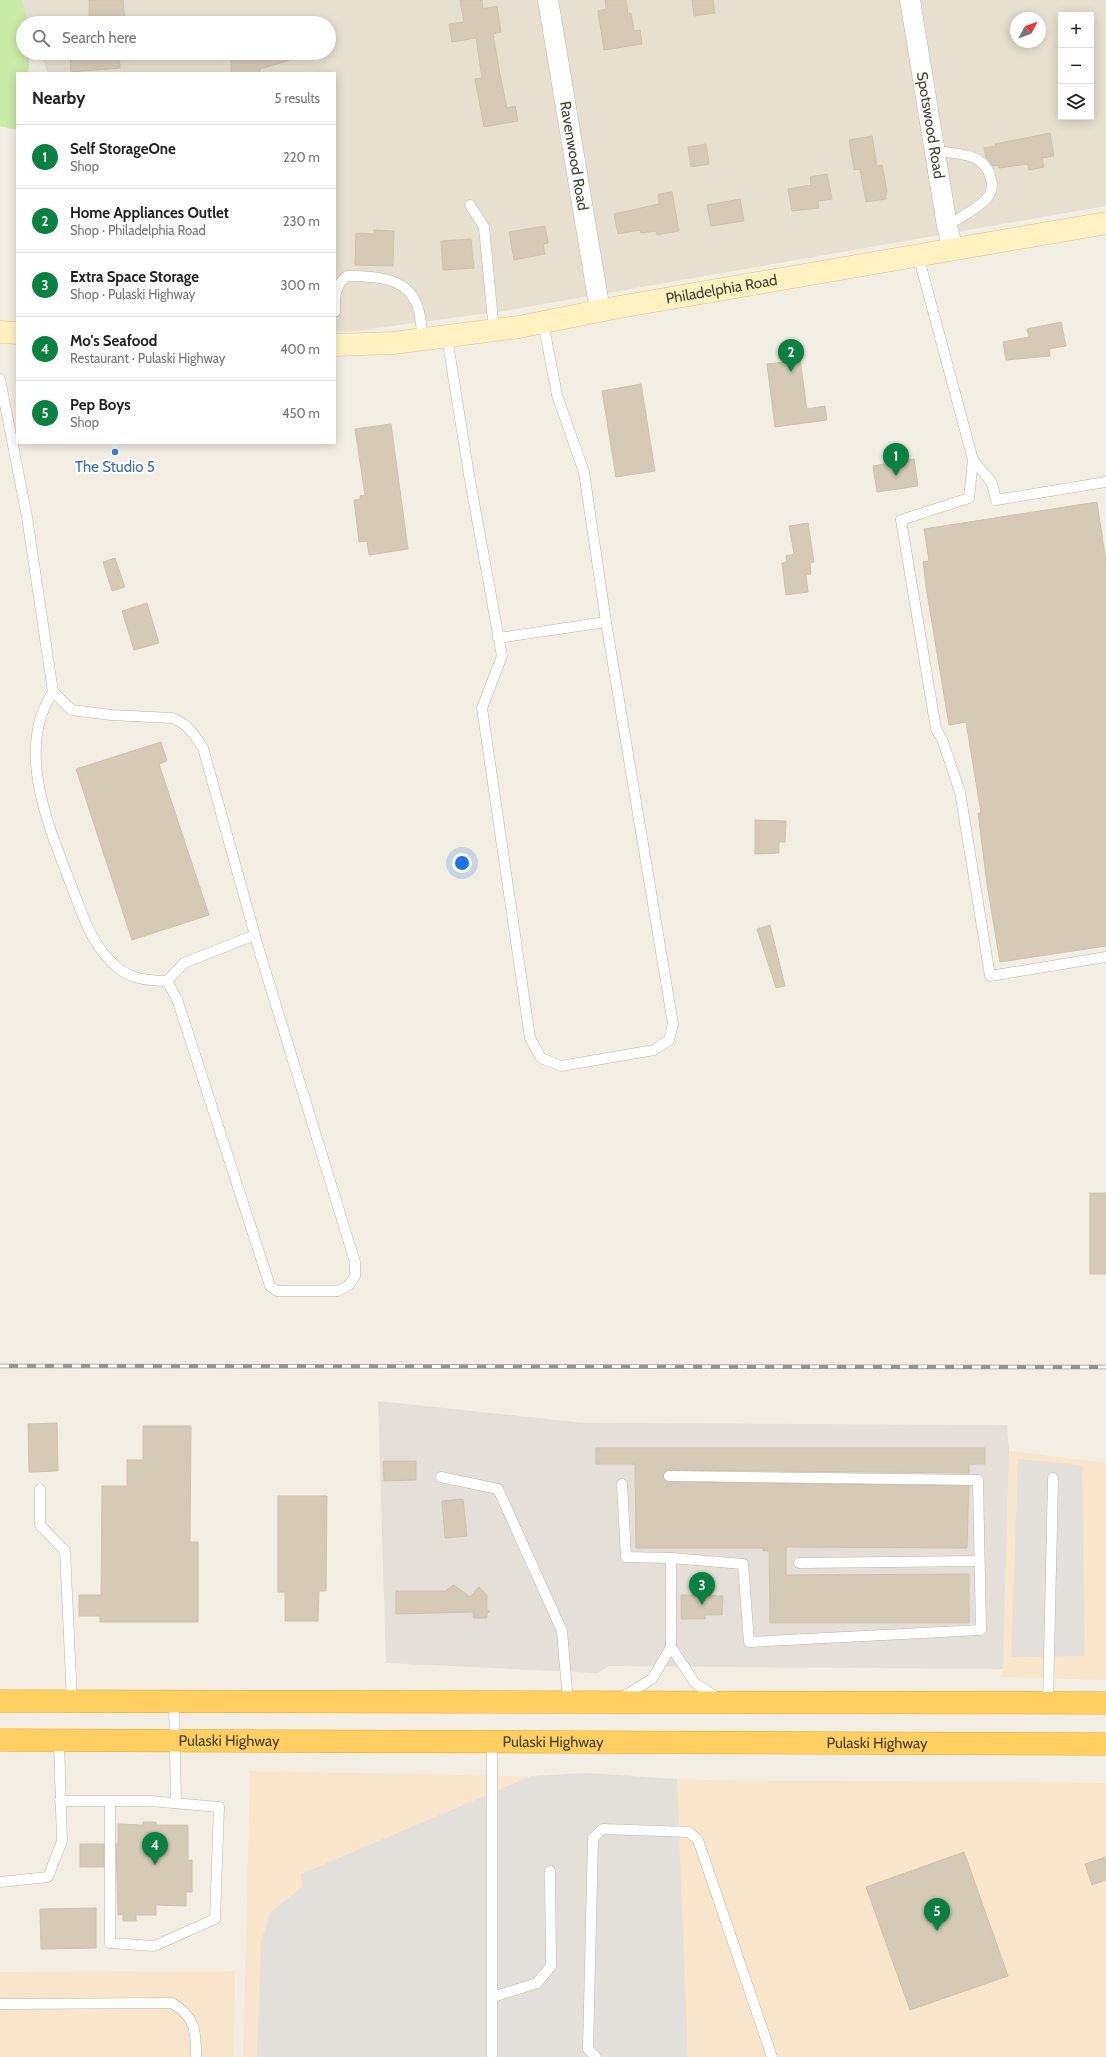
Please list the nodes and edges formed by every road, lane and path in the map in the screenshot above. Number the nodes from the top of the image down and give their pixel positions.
1 (548, 0) edge
2 (910, 0) edge
3 (935, 152) junction
4 (470, 205) dead end
5 (1106, 224) edge
6 (947, 226) junction
7 (953, 249) junction
8 (918, 255) junction
9 (336, 292) edge
10 (600, 311) junction
11 (544, 322) junction
12 (494, 331) junction
13 (0, 332) edge
14 (16, 333) edge
15 (447, 337) junction
16 (423, 340) junction
17 (336, 345) edge
18 (0, 379) edge
19 (973, 460) junction
20 (1106, 482) edge
21 (606, 622) junction
22 (498, 638) junction
23 (53, 692) junction
24 (255, 935) junction
25 (1106, 957) edge
26 (167, 981) junction
27 (668, 1476) dead end
28 (441, 1477) dead end
29 (1053, 1478) dead end
30 (622, 1484) dead end
31 (40, 1489) dead end
32 (671, 1558) junction
33 (980, 1562) junction
34 (800, 1563) dead end
35 (671, 1647) junction
36 (0, 1701) edge
37 (72, 1701) junction
38 (174, 1701) junction
39 (568, 1702) junction
40 (614, 1702) junction
41 (723, 1702) junction
42 (1048, 1702) junction
43 (1106, 1702) edge
44 (0, 1740) edge
45 (59, 1740) junction
46 (174, 1741) junction
47 (492, 1742) junction
48 (1106, 1744) edge
49 (60, 1801) junction
50 (110, 1801) junction
51 (176, 1803) junction
52 (550, 1871) dead end
53 (0, 1882) edge
54 (492, 1997) junction
55 (0, 2004) edge
56 (196, 2057) edge
57 (492, 2057) edge
58 (596, 2057) edge
59 (772, 2057) edge

1 - 10 street, Ravenwood Road
2 - 3 street, Spotswood Road
3 - 6 street, Spotswood Road
3 - 6 lane
4 - 12 lane
5 - 7 main road, Philadelphia Road
6 - 7 street, Spotswood Road
7 - 8 main road, Philadelphia Road
8 - 10 main road, Philadelphia Road
8 - 19 lane
9 - 16 lane
10 - 11 main road, Philadelphia Road
11 - 12 main road, Philadelphia Road
11 - 21 lane
12 - 15 main road, Philadelphia Road
13 - 14 main road
15 - 16 main road, Philadelphia Road
15 - 22 lane
16 - 17 main road, Philadelphia Road
18 - 23 lane
19 - 20 lane
19 - 25 lane
21 - 22 lane
21 - 22 lane
23 - 24 lane
23 - 26 lane
24 - 26 lane
24 - 26 lane
27 - 33 lane
28 - 39 lane
29 - 42 lane
30 - 32 lane
31 - 37 lane
32 - 33 lane
32 - 35 lane
33 - 34 lane
35 - 40 lane
35 - 41 lane
36 - 37 highway
37 - 38 highway
38 - 39 highway
38 - 46 lane
39 - 40 highway
40 - 41 highway
41 - 42 highway
42 - 43 highway
44 - 45 highway, Pulaski Highway
45 - 46 highway, Pulaski Highway
45 - 49 lane
46 - 47 highway, Pulaski Highway
46 - 51 lane
47 - 48 highway, Pulaski Highway
47 - 54 lane
49 - 50 lane
49 - 53 lane
50 - 51 lane
50 - 51 lane
52 - 54 lane
54 - 57 lane
55 - 56 lane
58 - 59 lane

